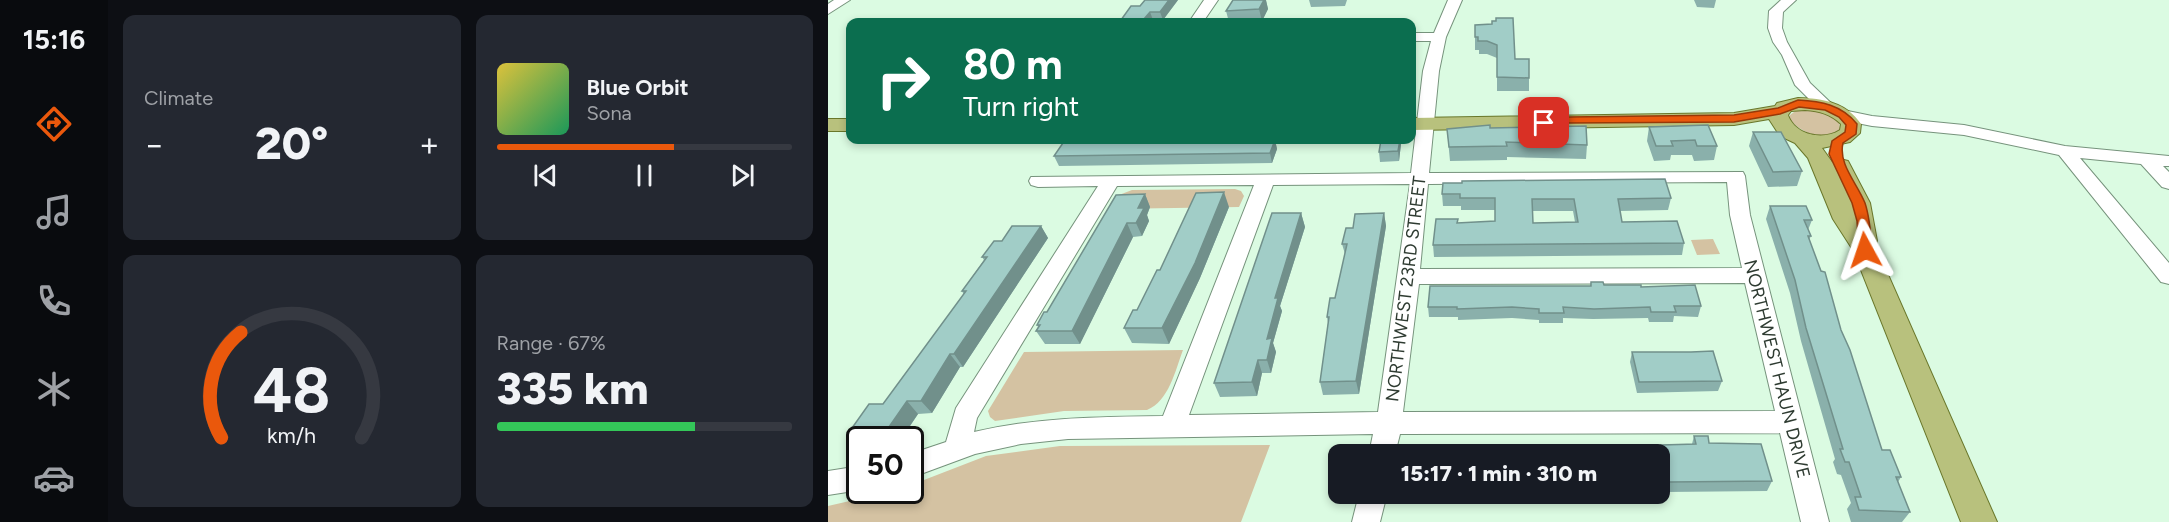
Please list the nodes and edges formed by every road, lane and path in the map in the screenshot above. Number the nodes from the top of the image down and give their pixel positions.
1 (843, 0) edge
2 (1211, 0) edge
3 (1455, 0) edge
4 (1789, 0) edge
5 (828, 10) edge
6 (1199, 18) edge
7 (1416, 37) edge
8 (1439, 37) junction
9 (1780, 42) junction
10 (1839, 118) junction
11 (1790, 121) junction
12 (1418, 124) edge
13 (828, 125) edge
14 (846, 125) edge
15 (846, 131) edge
16 (828, 132) edge
17 (2065, 151) junction
18 (2147, 160) junction
19 (2169, 161) edge
20 (1419, 179) junction
21 (1038, 181) dead end
22 (1111, 181) junction
23 (1265, 181) junction
24 (2169, 183) edge
25 (1865, 250) junction
26 (1754, 275) junction
27 (1408, 277) junction
28 (2169, 277) edge
29 (1790, 422) junction
30 (1389, 423) junction
31 (1172, 426) junction
32 (1384, 444) edge
33 (957, 449) junction
34 (924, 461) edge
35 (846, 480) edge
36 (828, 483) edge
37 (1370, 504) edge
38 (1366, 522) edge
39 (1815, 522) edge
40 (1979, 522) edge

1 - 5 street
2 - 6 street
3 - 8 street, NORTHWEST 23RD STREET
4 - 9 street
7 - 8 street
8 - 12 street, NORTHWEST 23RD STREET
9 - 10 street
9 - 11 street
10 - 11 main road
10 - 11 main road
10 - 17 street
10 - 25 main road
11 - 12 main road
11 - 25 main road
12 - 20 street, NORTHWEST 23RD STREET
13 - 14 main road
15 - 16 main road
17 - 18 street
17 - 28 street
18 - 19 street
18 - 24 street
20 - 23 street
20 - 26 street, NORTHWEST HAUN DRIVE
20 - 27 street, NORTHWEST 23RD STREET
21 - 22 street
22 - 23 street
22 - 33 street
23 - 31 street
25 - 40 main road
26 - 27 street
26 - 29 street, NORTHWEST HAUN DRIVE
27 - 30 street, NORTHWEST 23RD STREET
29 - 30 street
29 - 39 street, NORTHWEST HAUN DRIVE
30 - 31 street
30 - 32 street, NORTHWEST 23RD STREET
31 - 33 street
33 - 34 street
35 - 36 street
37 - 38 street

